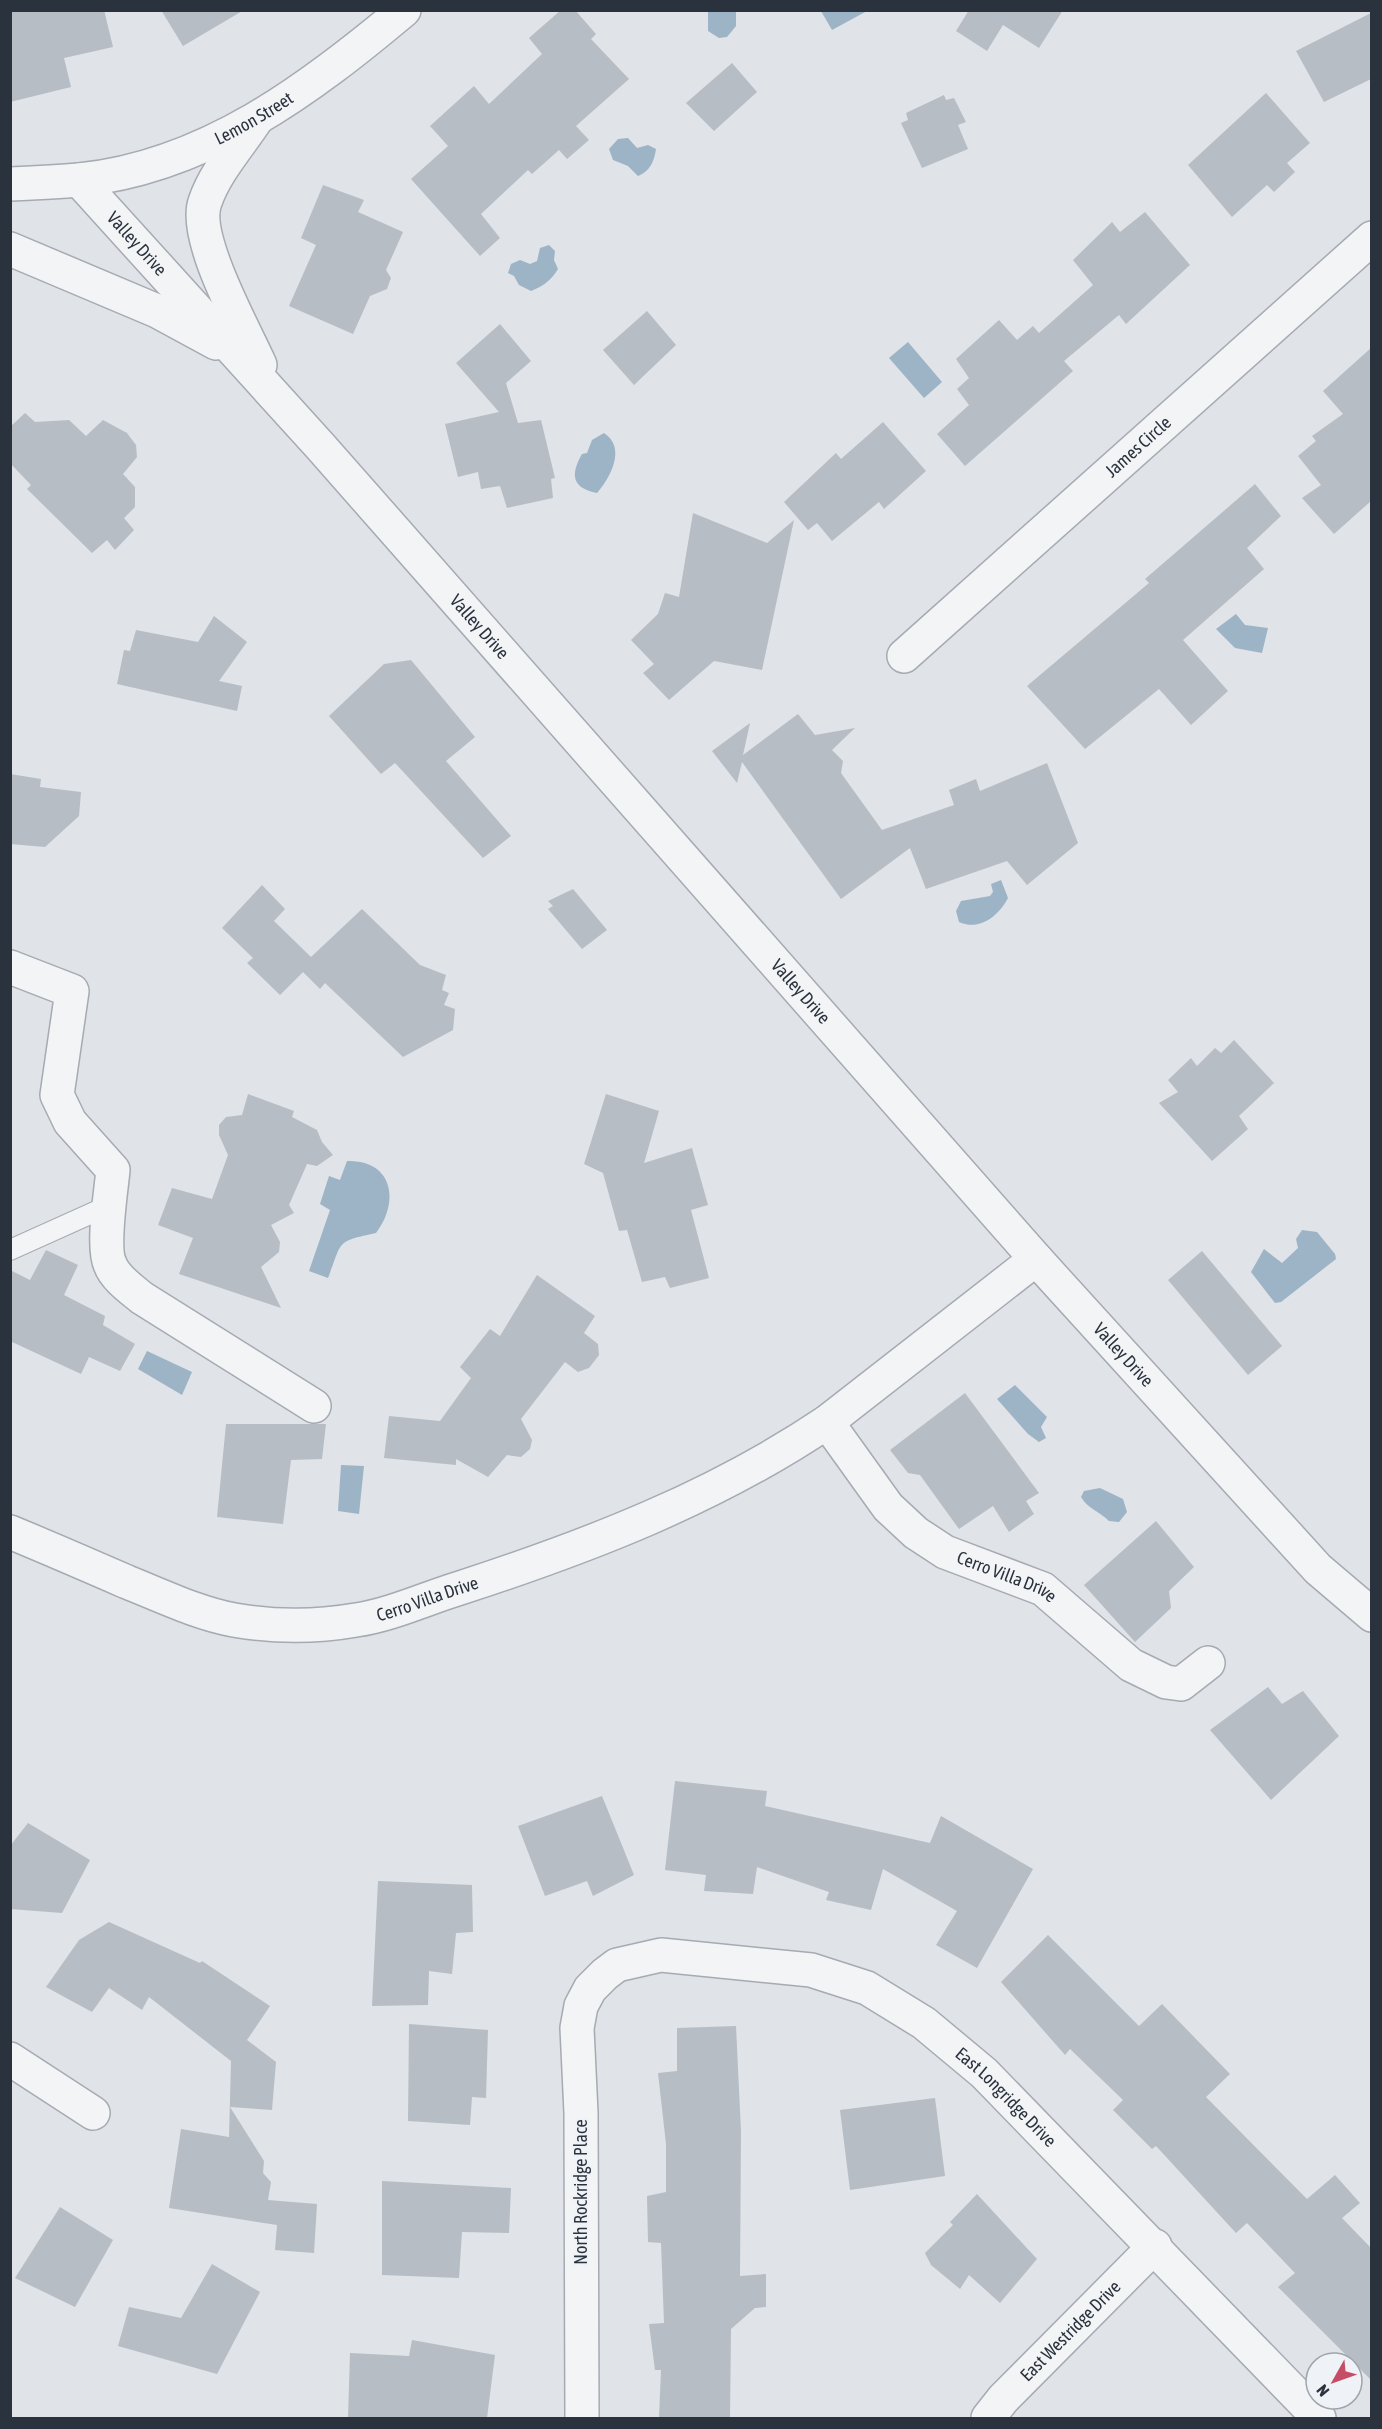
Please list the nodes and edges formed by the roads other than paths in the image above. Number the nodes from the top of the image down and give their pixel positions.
1 (404, 10) edge
2 (256, 119) junction
3 (80, 180) junction
4 (10, 184) edge
5 (1371, 238) edge
6 (10, 249) edge
7 (241, 358) junction
8 (272, 391) junction
9 (904, 656) dead end
10 (10, 968) edge
11 (110, 1205) junction
12 (10, 1250) edge
13 (1036, 1259) junction
14 (314, 1406) dead end
15 (827, 1422) junction
16 (10, 1532) edge
17 (1371, 1615) edge
18 (1208, 1663) dead end
19 (605, 1974) joint
20 (10, 2059) edge
21 (93, 2113) dead end
22 (1155, 2246) junction
23 (582, 2418) edge
24 (988, 2418) edge
25 (1319, 2418) edge

1 - 2 street, Lemon Street
2 - 3 street, Lemon Street
2 - 8 street
3 - 4 street
3 - 7 street, Valley Drive
5 - 9 street, James Circle
6 - 7 street, Valley Drive
7 - 8 street, Valley Drive
8 - 13 street, Valley Drive
10 - 11 street
11 - 12 lane
11 - 14 street
13 - 15 street, Cerro Villa Drive
13 - 17 street, Valley Drive
15 - 16 street, Cerro Villa Drive
15 - 18 street, Cerro Villa Drive
19 - 22 street, East Longridge Drive
19 - 23 street, North Rockridge Place
20 - 21 street
22 - 24 street, East Westridge Drive
22 - 25 street, East Longridge Drive

